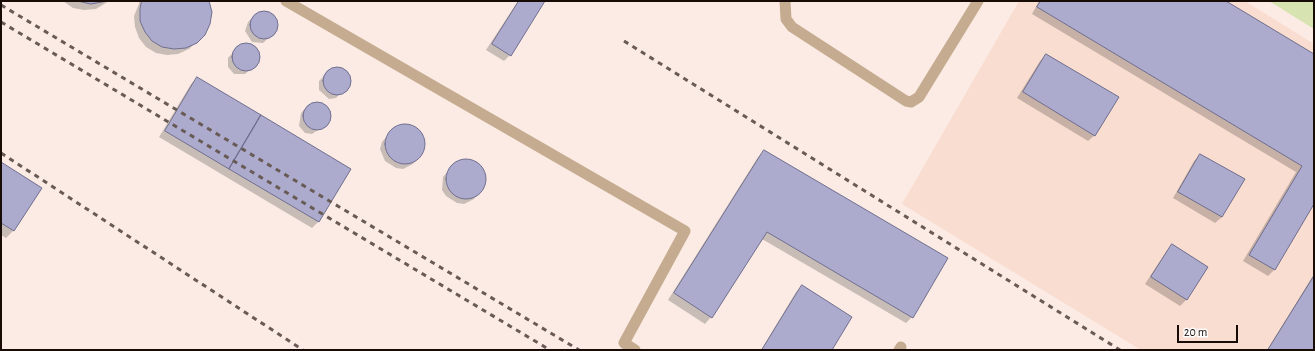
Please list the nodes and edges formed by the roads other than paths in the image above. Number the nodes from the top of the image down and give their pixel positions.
1 (286, 1) edge
2 (785, 1) edge
3 (978, 1) edge
4 (636, 350) edge

1 - 4 lane
2 - 3 lane

